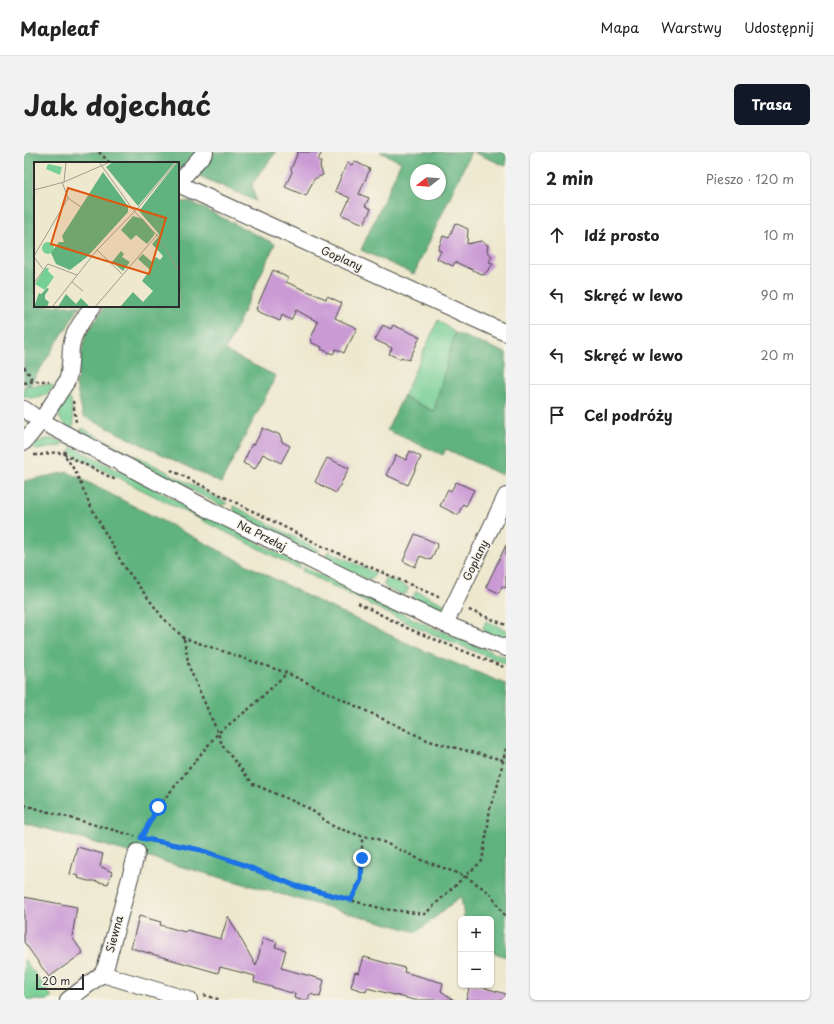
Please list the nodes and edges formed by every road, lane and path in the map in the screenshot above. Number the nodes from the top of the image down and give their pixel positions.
1 (99, 152) edge
2 (205, 152) edge
3 (109, 162) edge
4 (179, 182) edge
5 (179, 183) edge
6 (92, 307) edge
7 (506, 333) edge
8 (24, 368) edge
9 (34, 381) junction
10 (52, 381) dead end
11 (24, 383) edge
12 (73, 397) dead end
13 (24, 409) edge
14 (41, 421) junction
15 (78, 424) dead end
16 (24, 442) edge
17 (64, 454) dead end
18 (166, 467) dead end
19 (506, 496) edge
20 (444, 599) dead end
21 (468, 610) dead end
22 (445, 624) junction
23 (506, 625) edge
24 (184, 638) junction
25 (506, 648) edge
26 (287, 673) junction
27 (218, 733) junction
28 (506, 748) edge
29 (505, 760) edge
30 (24, 806) edge
31 (362, 836) junction
32 (139, 845) junction
33 (465, 876) junction
34 (351, 900) junction
35 (506, 916) edge
36 (102, 974) junction
37 (68, 1000) edge
38 (189, 1000) edge

1 - 3 path
2 - 4 street
5 - 7 street, Goplany
6 - 14 street
8 - 9 path
9 - 10 path
9 - 11 path
12 - 15 path
13 - 14 street, Na Przełaj
14 - 16 street
14 - 22 street, Na Przełaj
17 - 24 path
18 - 20 path
19 - 22 street, Goplany
21 - 23 path
22 - 25 street, Na Przełaj
24 - 26 path
24 - 27 path
26 - 27 path
26 - 29 path
27 - 31 path
27 - 32 path
28 - 29 path
29 - 33 path
30 - 32 path
31 - 33 path
31 - 34 path
32 - 34 path
32 - 36 street, Siewna
33 - 34 path
33 - 35 path
36 - 37 street
36 - 38 street

